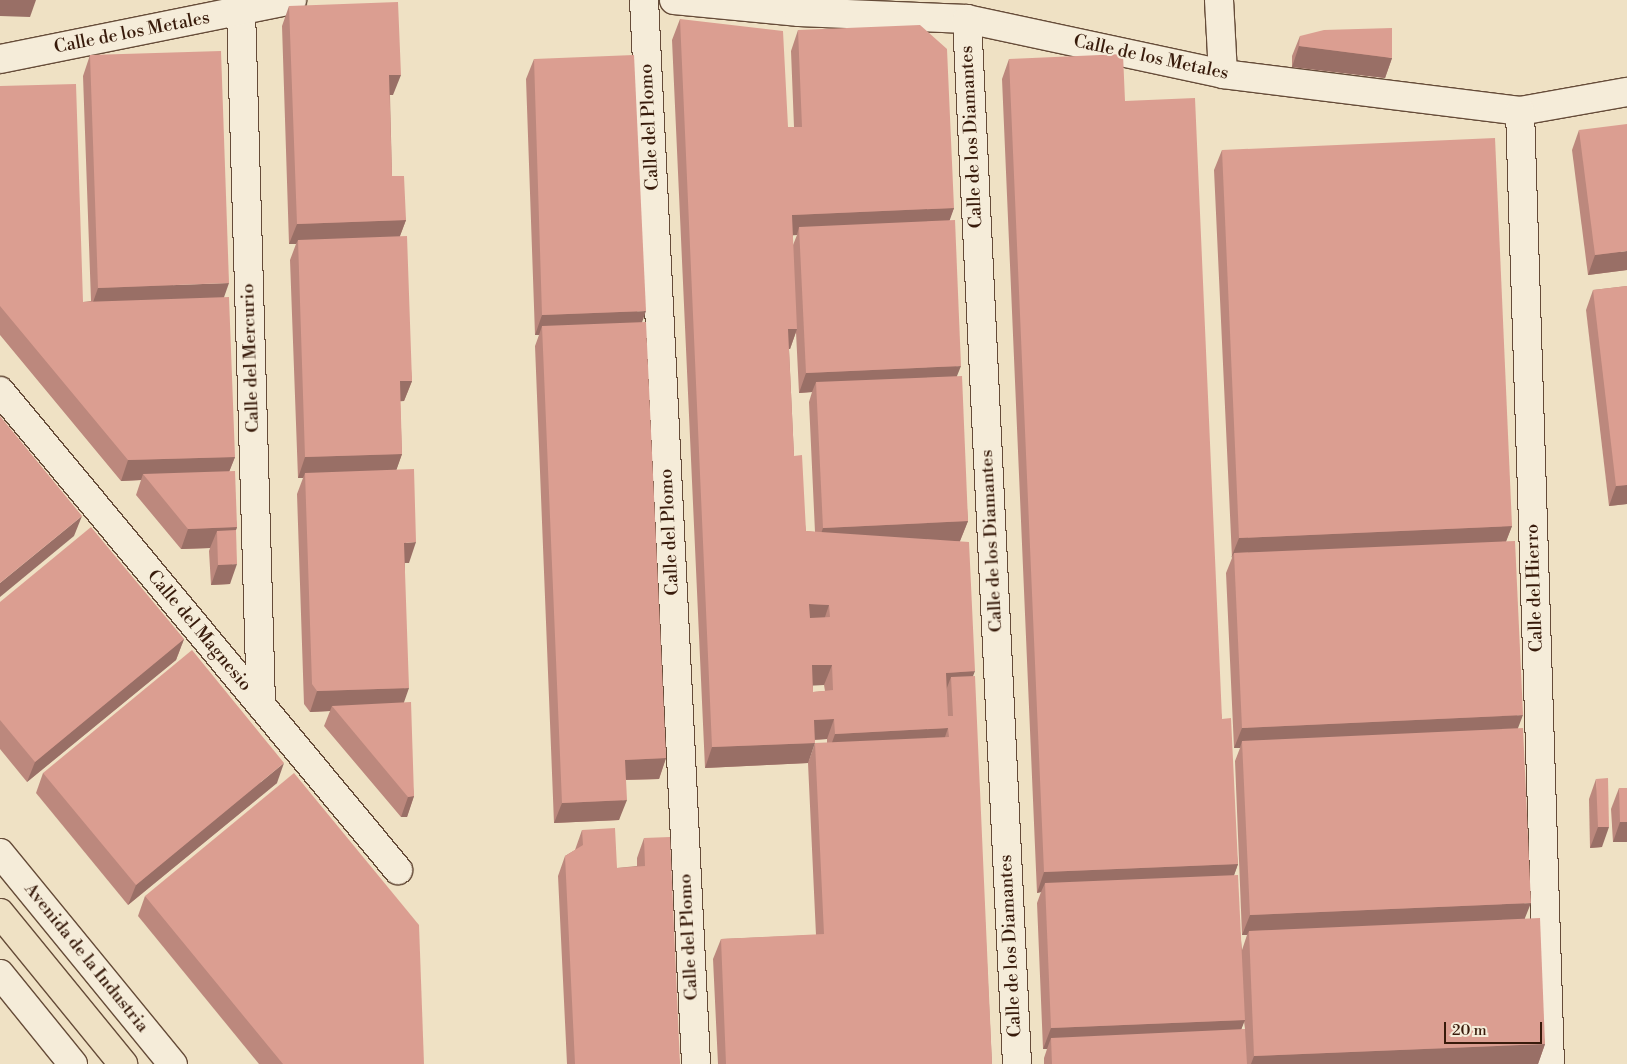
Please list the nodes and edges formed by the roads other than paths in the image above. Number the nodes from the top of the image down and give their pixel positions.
1 (292, 0) edge
2 (644, 0) edge
3 (674, 0) edge
4 (1219, 0) edge
5 (799, 6) edge
6 (241, 10) junction
7 (966, 19) junction
8 (0, 59) edge
9 (1223, 74) junction
10 (1627, 92) edge
11 (1520, 112) junction
12 (0, 391) edge
13 (261, 705) junction
14 (0, 853) edge
15 (398, 870) dead end
16 (0, 913) edge
17 (0, 974) edge
18 (73, 1064) edge
19 (123, 1064) edge
20 (173, 1064) edge
21 (696, 1064) edge
22 (1017, 1064) edge
23 (1550, 1064) edge

1 - 6 street, Calle de los Metales
2 - 21 street, Calle del Plomo
3 - 5 street, Calle de los Metales
4 - 9 street
5 - 7 street, Calle de los Metales
6 - 8 street, Calle de los Metales
6 - 13 street, Calle del Mercurio
7 - 9 street, Calle de los Metales
7 - 22 street, Calle de los Diamantes
9 - 11 street, Calle de los Metales
10 - 11 street, Calle de los Metales
11 - 23 street, Calle del Hierro
12 - 13 street, Calle del Magnesio
13 - 15 street, Calle del Magnesio
14 - 20 street, Avenida de la Industria
16 - 19 main road
17 - 18 street

